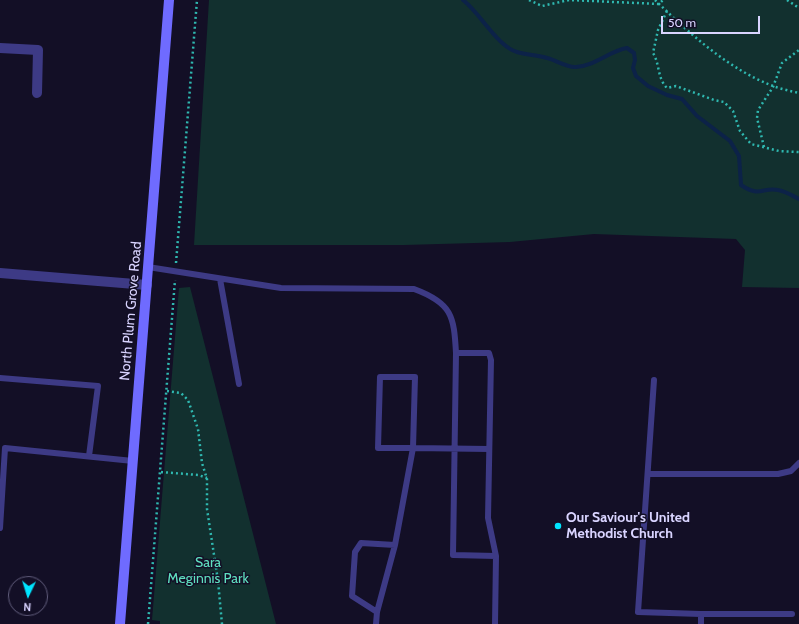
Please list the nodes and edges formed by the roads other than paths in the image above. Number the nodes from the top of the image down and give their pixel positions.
1 (169, 0) edge
2 (0, 48) edge
3 (37, 93) dead end
4 (148, 268) junction
5 (0, 273) edge
6 (220, 279) junction
7 (147, 285) junction
8 (456, 354) junction
9 (0, 378) edge
10 (654, 380) dead end
11 (239, 384) dead end
12 (413, 448) junction
13 (455, 449) junction
14 (490, 449) junction
15 (89, 456) junction
16 (133, 461) junction
17 (799, 463) edge
18 (648, 474) junction
19 (0, 528) edge
20 (395, 545) junction
21 (496, 556) junction
22 (377, 612) junction
23 (701, 614) junction
24 (792, 614) dead end
25 (120, 624) edge
26 (376, 624) edge
27 (495, 624) edge
28 (701, 624) edge

1 - 4 street, North Plum Grove Road
2 - 3 street
4 - 6 lane
4 - 7 street, North Plum Grove Road
5 - 7 street
6 - 8 lane
6 - 11 lane
7 - 16 street, North Plum Grove Road
8 - 13 lane
8 - 14 lane
9 - 15 lane
10 - 18 lane
12 - 12 lane
12 - 13 lane
12 - 20 lane
13 - 14 lane
13 - 21 lane
14 - 21 lane
15 - 16 lane
15 - 19 lane
16 - 25 street, North Plum Grove Road
17 - 18 lane
18 - 23 lane
20 - 22 lane
20 - 22 lane
21 - 27 lane
22 - 26 lane
23 - 24 lane
23 - 28 lane

